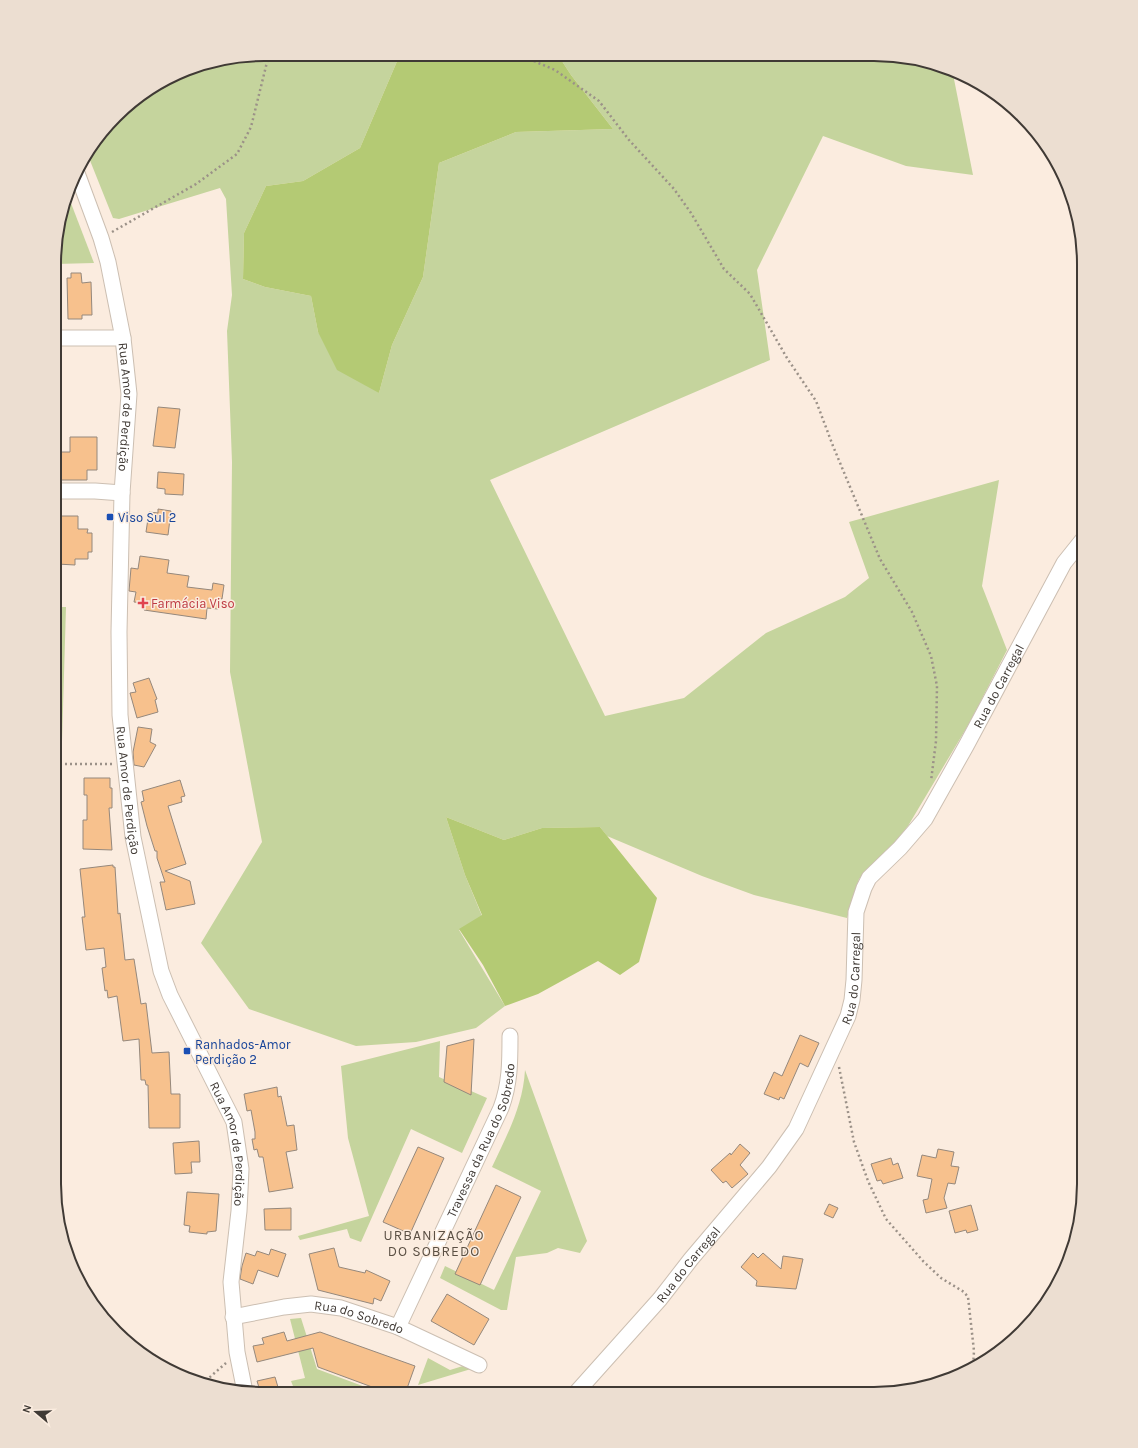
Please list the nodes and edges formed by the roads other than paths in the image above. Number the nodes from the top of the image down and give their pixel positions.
1 (79, 179) edge
2 (61, 338) edge
3 (123, 338) junction
4 (61, 491) edge
5 (122, 493) junction
6 (1077, 547) edge
7 (510, 1036) dead end
8 (233, 1317) junction
9 (398, 1328) junction
10 (479, 1365) dead end
11 (243, 1386) edge
12 (582, 1387) edge

1 - 3 street, Rua Amor de Perdição
2 - 3 street
3 - 5 street, Rua Amor de Perdição
4 - 5 street
5 - 8 street, Rua Amor de Perdição
6 - 12 street, Rua do Carregal
7 - 9 street, Travessa da Rua do Sobredo
8 - 9 street, Rua do Sobredo
8 - 11 street, Rua Amor de Perdição
9 - 10 street, Rua do Sobredo

